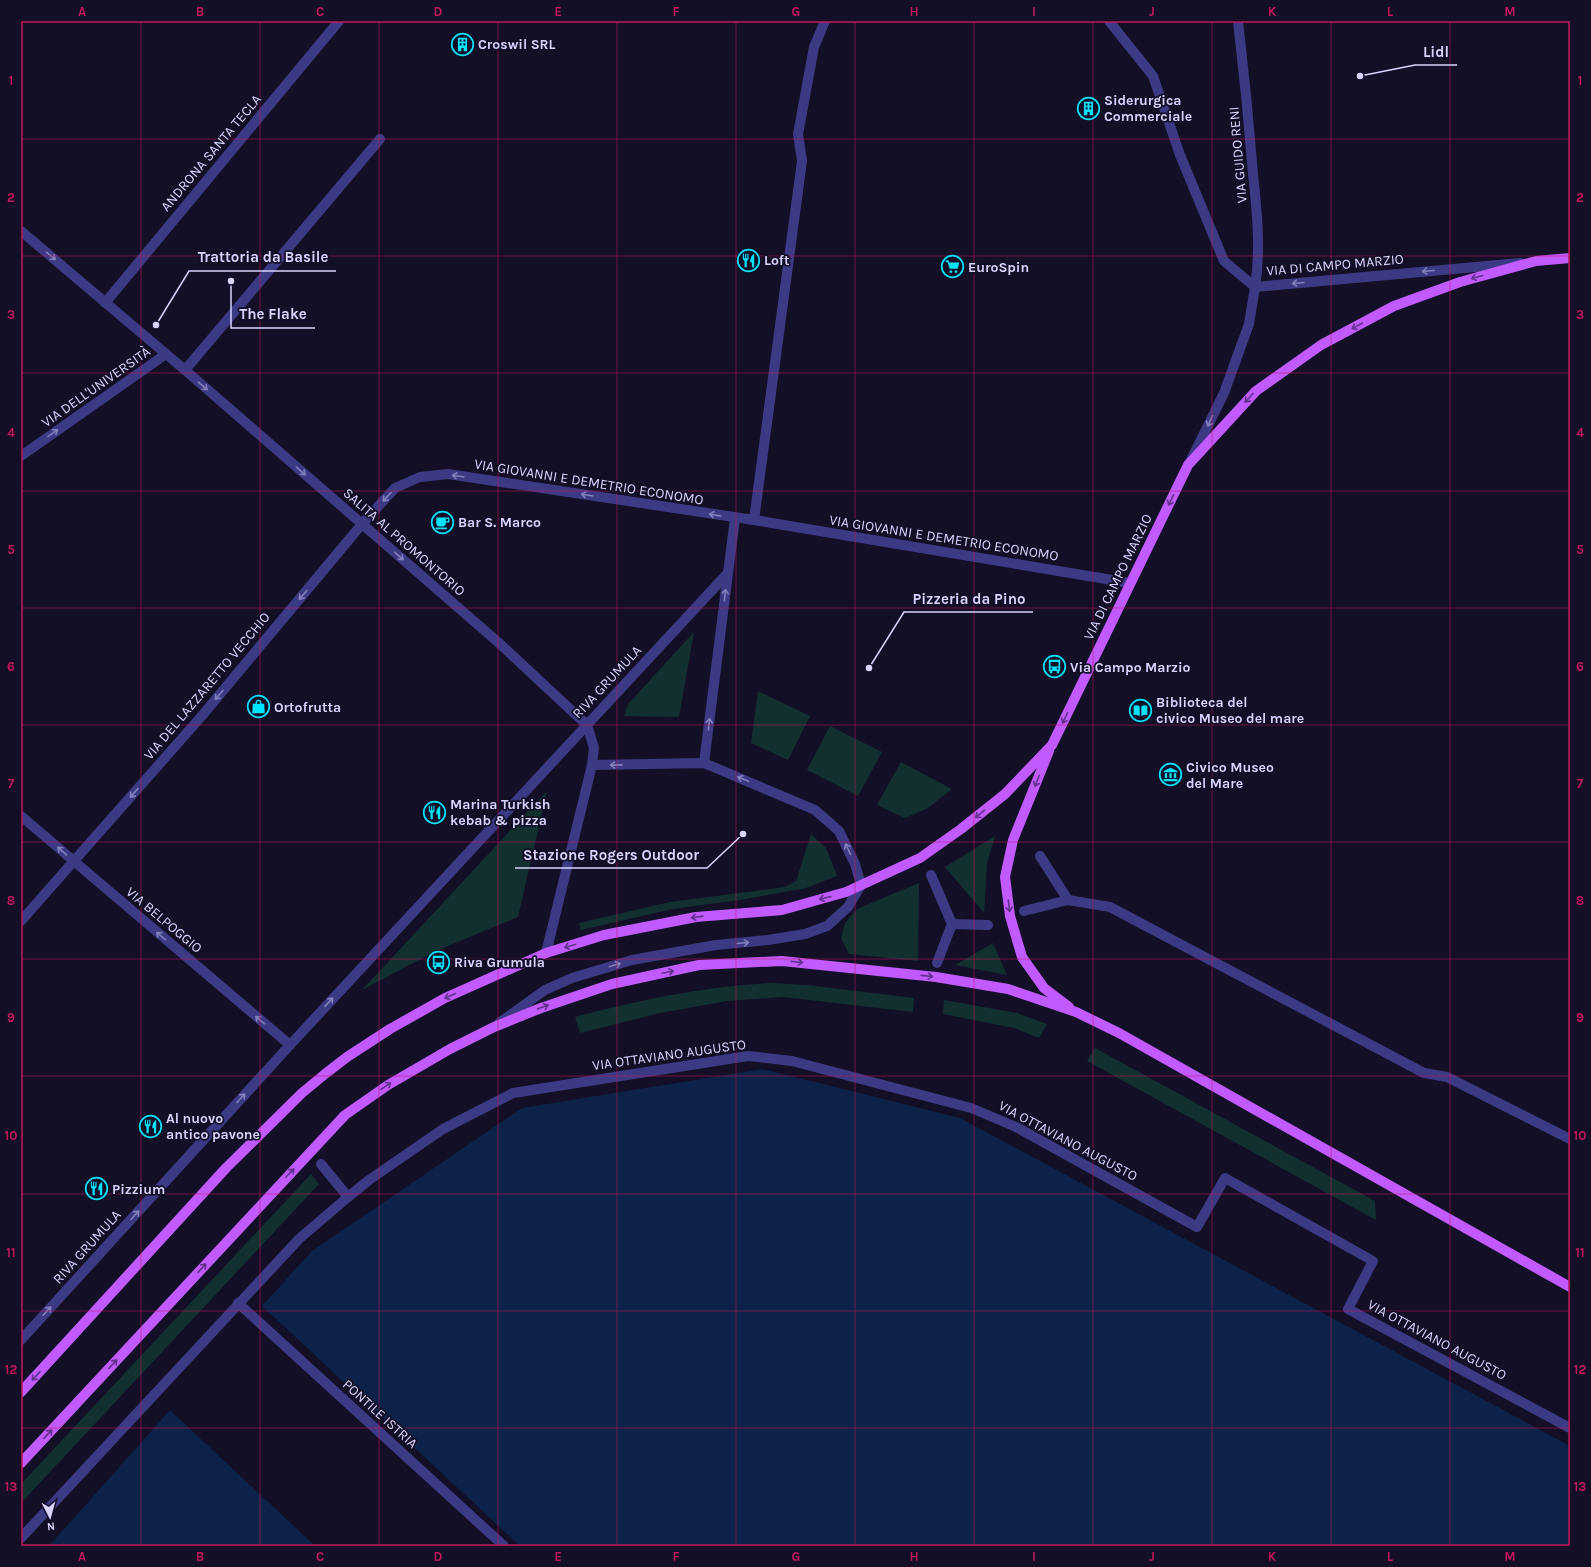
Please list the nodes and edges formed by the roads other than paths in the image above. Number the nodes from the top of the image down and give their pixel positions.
1 (339, 21) edge
2 (825, 21) edge
3 (1109, 21) edge
4 (1238, 21) edge
5 (380, 139) dead end
6 (21, 231) edge
7 (1570, 258) edge
8 (1536, 261) junction
9 (1255, 286) junction
10 (105, 303) junction
11 (166, 354) junction
12 (185, 370) junction
13 (21, 456) edge
14 (1188, 465) junction
15 (420, 477) joint
16 (735, 518) junction
17 (754, 520) junction
18 (362, 524) junction
19 (728, 574) junction
20 (1130, 583) junction
21 (587, 725) junction
22 (1052, 745) junction
23 (704, 763) junction
24 (592, 765) junction
25 (21, 816) edge
26 (1040, 856) dead end
27 (74, 862) junction
28 (931, 875) dead end
29 (861, 885) junction
30 (1068, 900) junction
31 (1024, 911) dead end
32 (21, 921) edge
33 (952, 924) junction
34 (988, 925) dead end
35 (546, 953) junction
36 (937, 963) dead end
37 (1076, 1012) junction
38 (494, 1026) junction
39 (290, 1045) junction
40 (1570, 1139) edge
41 (321, 1164) dead end
42 (348, 1197) junction
43 (1570, 1287) edge
44 (238, 1303) junction
45 (21, 1340) edge
46 (21, 1392) edge
47 (1570, 1428) edge
48 (21, 1463) edge
49 (21, 1538) edge
50 (504, 1546) edge

1 - 10 street, ANDRONA SANTA TECLA
2 - 17 street
3 - 9 street
4 - 9 street, VIA GUIDO RENI
5 - 12 street
6 -> 10 street, SALITA AL PROMONTORIO
7 - 8 main road, VIA DI CAMPO MARZIO
8 -> 9 street, VIA DI CAMPO MARZIO
8 -> 14 main road, VIA DI CAMPO MARZIO
9 -> 14 street, VIA DI CAMPO MARZIO
10 - 11 street, SALITA AL PROMONTORIO
11 - 12 street, SALITA AL PROMONTORIO
13 -> 11 street, VIA DELL'UNIVERSITÀ
12 -> 18 street, SALITA AL PROMONTORIO
14 -> 20 main road, VIA DI CAMPO MARZIO
16 -> 15 street, VIA GIOVANNI E DEMETRIO ECONOMO
15 -> 18 street, VIA DEL LAZZARETTO VECCHIO
16 - 17 street, VIA GIOVANNI E DEMETRIO ECONOMO
16 - 19 street
17 - 20 street, VIA GIOVANNI E DEMETRIO ECONOMO
18 -> 21 street, SALITA AL PROMONTORIO
18 -> 27 street, VIA DEL LAZZARETTO VECCHIO
19 - 21 street, RIVA GRUMULA
23 -> 19 street
20 -> 22 main road, VIA DI CAMPO MARZIO
21 - 24 street, SALITA AL PROMONTORIO
39 -> 21 street, RIVA GRUMULA
22 -> 29 main road, VIA DI CAMPO MARZIO
22 -> 37 main road
23 -> 24 street
29 -> 23 street
24 - 35 street, SALITA AL PROMONTORIO
27 -> 25 street, VIA BELPOGGIO
26 - 30 street
27 - 32 street, VIA DEL LAZZARETTO VECCHIO
39 -> 27 street, VIA BELPOGGIO
28 - 33 street
29 -> 35 main road
38 -> 29 street
30 - 31 street
30 - 40 street
33 - 34 street
33 - 36 street
35 -> 46 main road
38 -> 37 main road
37 - 43 main road
48 -> 38 main road
45 -> 39 street, RIVA GRUMULA
41 - 42 street
42 - 44 street
42 - 47 street, VIA OTTAVIANO AUGUSTO
44 - 49 street
44 - 50 street, PONTILE ISTRIA

